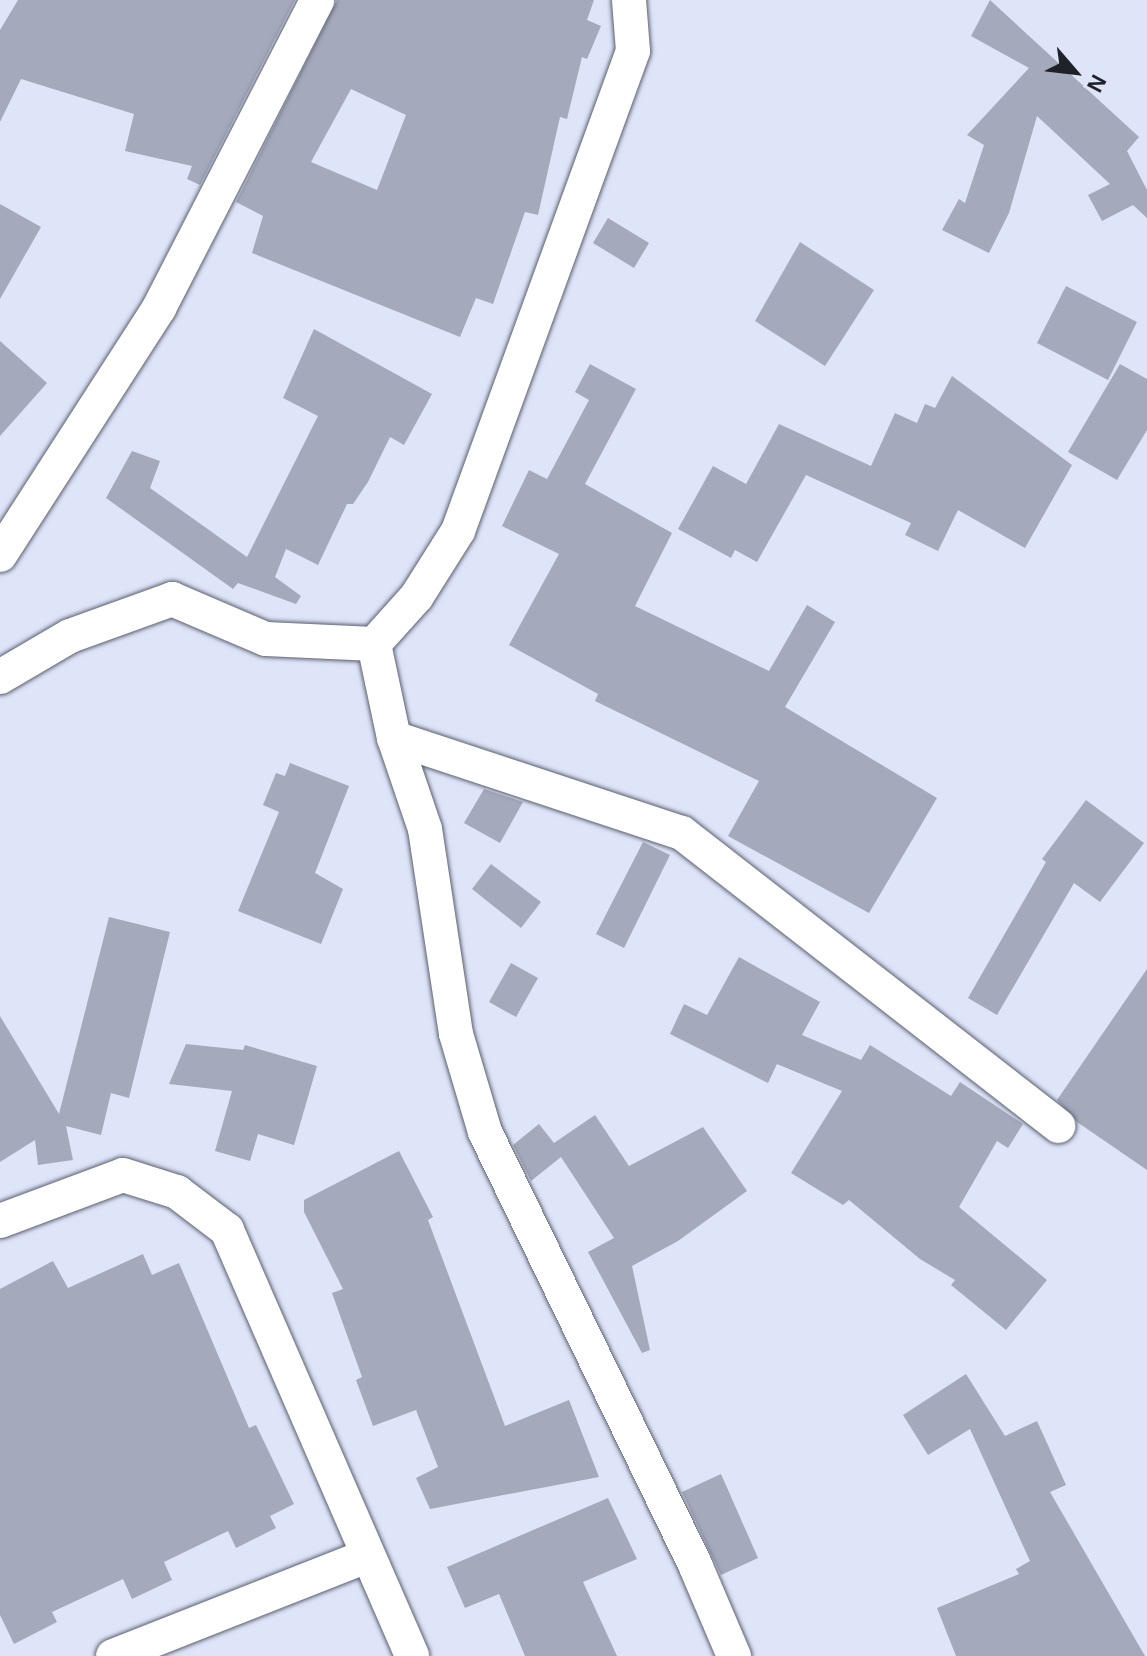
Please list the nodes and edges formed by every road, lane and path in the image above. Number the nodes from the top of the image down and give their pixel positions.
1 (317, 0) edge
2 (629, 0) edge
3 (0, 555) edge
4 (374, 644) junction
5 (0, 677) edge
6 (394, 738) junction
7 (1058, 1126) dead end
8 (0, 1221) edge
9 (367, 1556) junction
10 (113, 1656) edge
11 (412, 1656) edge
12 (734, 1656) edge

1 - 3 street
2 - 4 street
4 - 5 street
4 - 6 street
6 - 7 street
6 - 12 street
8 - 9 street
9 - 10 street
9 - 11 street

